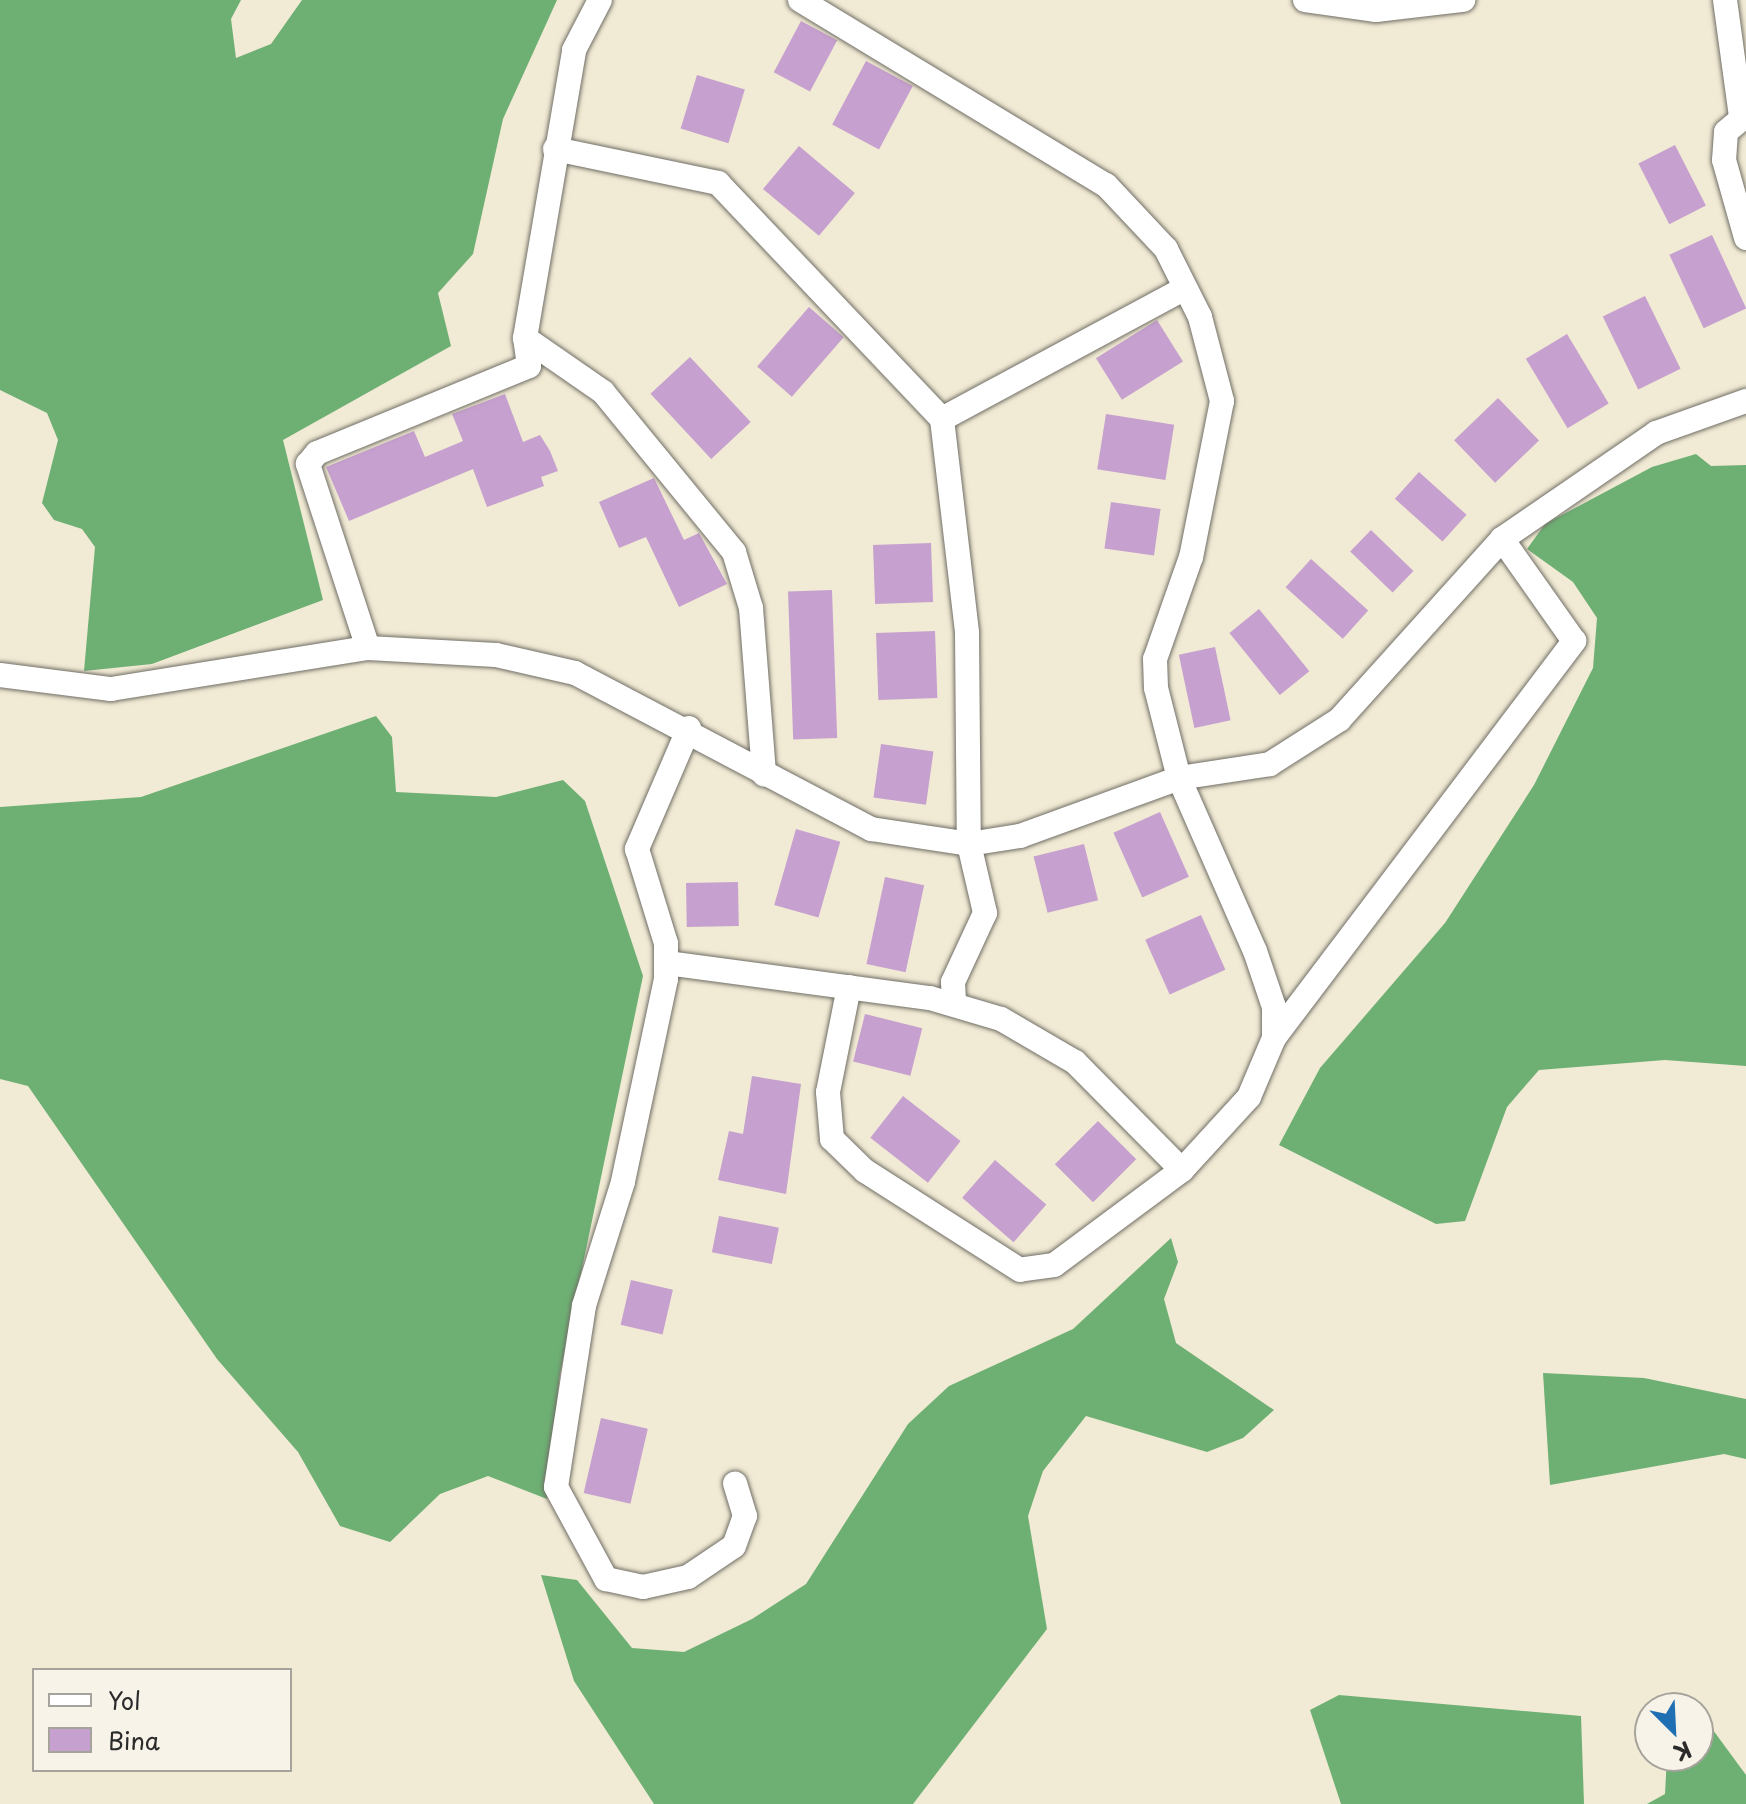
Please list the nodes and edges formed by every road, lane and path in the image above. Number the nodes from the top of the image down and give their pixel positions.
1 (600, 0) edge
2 (800, 0) edge
3 (1305, 0) edge
4 (1463, 0) edge
5 (1725, 0) edge
6 (1744, 116) edge
7 (555, 149) junction
8 (1746, 238) edge
9 (1185, 288) junction
10 (525, 338) junction
11 (1746, 401) edge
12 (942, 419) junction
13 (1502, 539) junction
14 (368, 648) junction
15 (0, 675) edge
16 (689, 728) junction
17 (764, 774) junction
18 (1179, 778) junction
19 (969, 844) junction
20 (667, 963) junction
21 (849, 987) junction
22 (954, 1003) junction
23 (1274, 1038) junction
24 (1182, 1170) junction
25 (735, 1483) dead end

1 - 7 street
2 - 9 street
3 - 4 street
5 - 6 street
6 - 8 street
7 - 10 street
7 - 12 street
9 - 12 street
9 - 18 street
10 - 14 street
10 - 17 street
11 - 13 street
12 - 19 street
13 - 18 street
13 - 23 street
14 - 15 street
14 - 16 street
16 - 17 street
16 - 20 street
17 - 19 street
18 - 19 street
18 - 23 street
19 - 22 street
20 - 21 street
20 - 25 street
21 - 22 street
21 - 24 street
22 - 24 street
23 - 24 street

